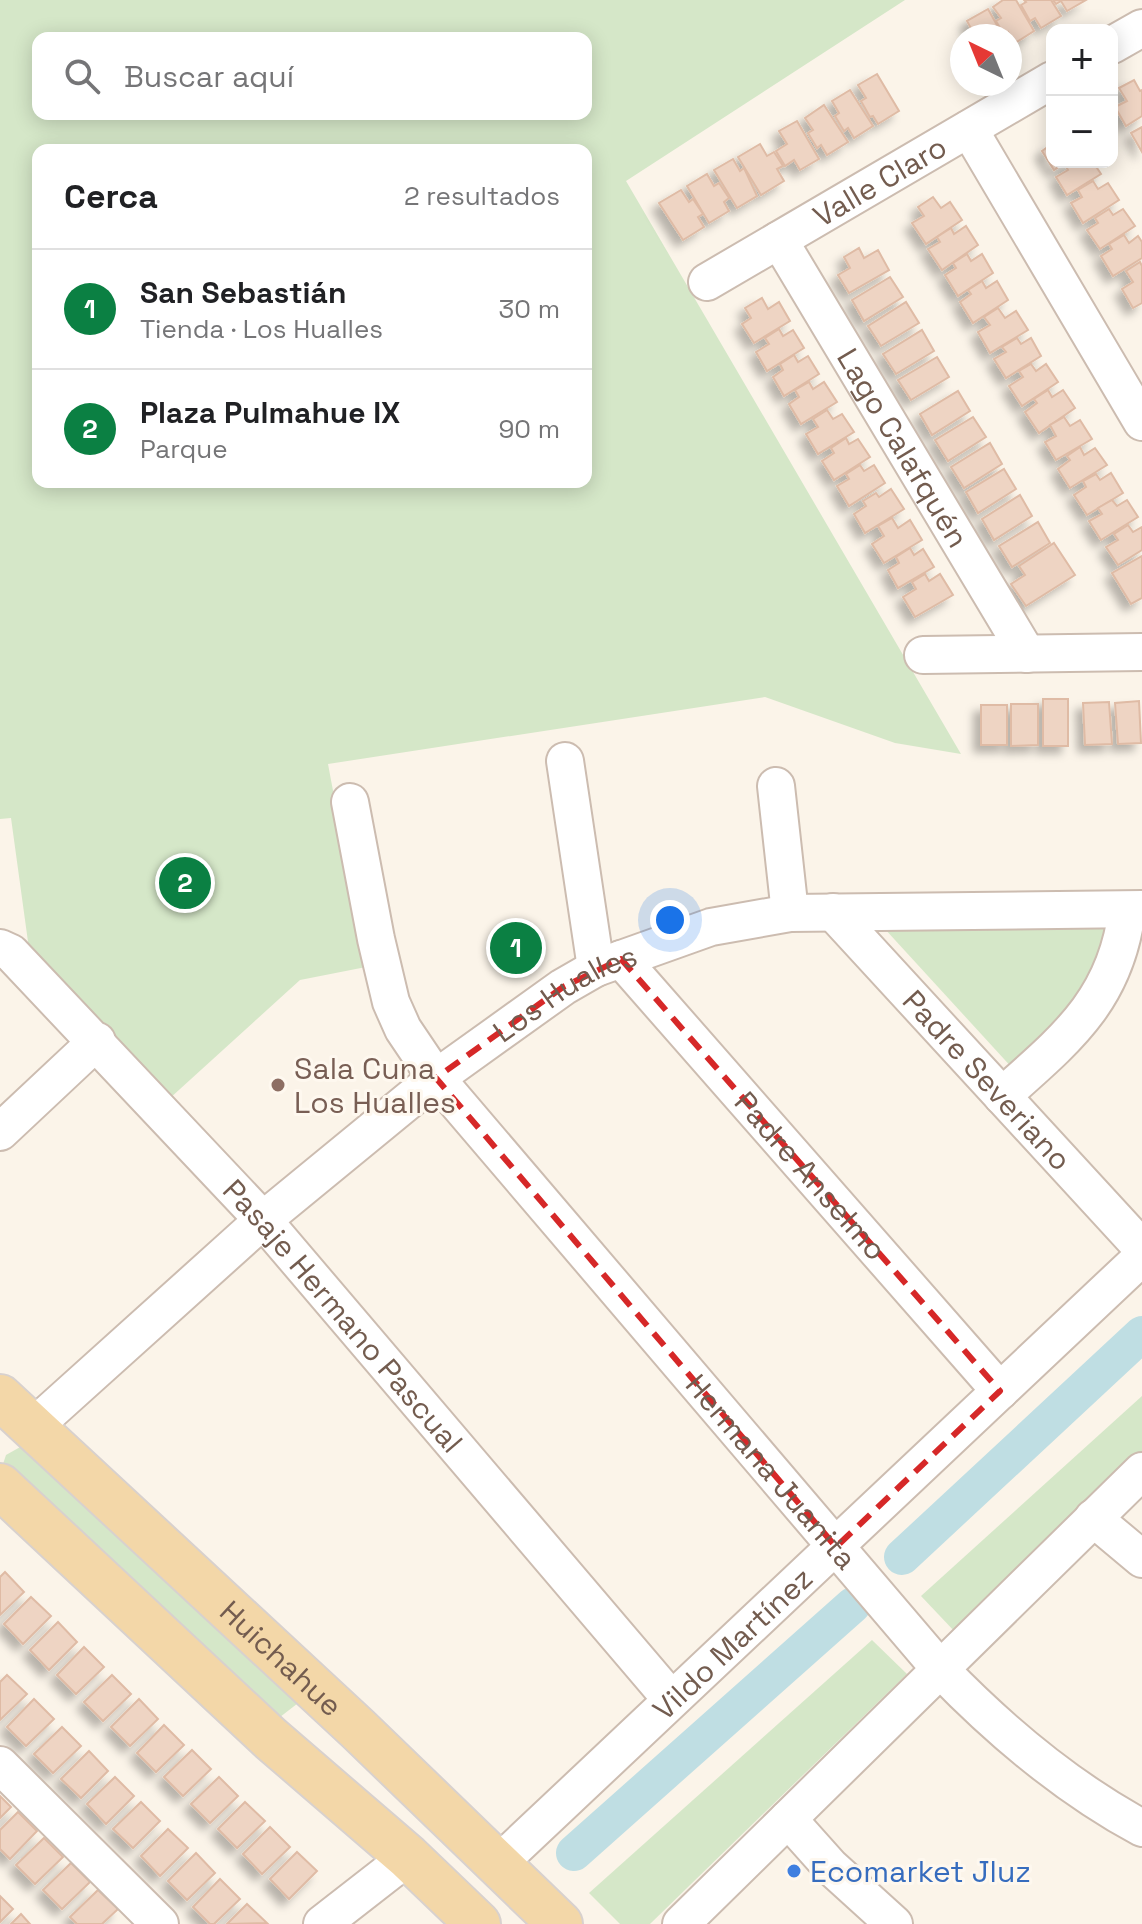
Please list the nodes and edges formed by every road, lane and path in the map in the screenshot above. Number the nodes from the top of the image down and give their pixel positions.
1 (1142, 28) edge
2 (1118, 42) edge
3 (1046, 84) edge
4 (969, 129) junction
5 (779, 240) junction
6 (707, 282) dead end
7 (1142, 422) edge
8 (1142, 652) edge
9 (1027, 654) junction
10 (923, 655) dead end
11 (565, 761) dead end
12 (776, 786) dead end
13 (350, 802) dead end
14 (1135, 910) edge
15 (833, 912) junction
16 (790, 913) junction
17 (0, 948) edge
18 (608, 963) junction
19 (97, 1041) junction
20 (436, 1078) junction
21 (1002, 1096) junction
22 (0, 1132) edge
23 (263, 1220) junction
24 (1142, 1248) edge
25 (1142, 1257) edge
26 (1000, 1391) junction
27 (0, 1397) edge
28 (16, 1439) edge
29 (1142, 1471) edge
30 (0, 1486) edge
31 (1093, 1518) junction
32 (836, 1547) junction
33 (1142, 1559) edge
34 (941, 1670) junction
35 (671, 1699) junction
36 (358, 1729) junction
37 (271, 1739) junction
38 (0, 1765) edge
39 (788, 1819) junction
40 (1142, 1828) edge
41 (408, 1857) junction
42 (498, 1864) junction
43 (160, 1924) edge
44 (322, 1924) edge
45 (478, 1924) edge
46 (560, 1924) edge
47 (681, 1924) edge
48 (894, 1924) edge

1 - 2 street
3 - 4 street, Valle Claro
4 - 5 street, Valle Claro
4 - 7 street
5 - 6 street, Valle Claro
5 - 9 street, Lago Calafquén
8 - 9 street
9 - 10 street
11 - 18 street
12 - 16 street
13 - 20 street, Hermana Juanita
14 - 15 street, Los Hualles
14 - 21 street
15 - 16 street, Los Hualles
15 - 21 street, Padre Severiano
16 - 18 street, Los Hualles
17 - 19 street, Pasaje Hermano Pascual
18 - 20 street, Los Hualles
18 - 26 street, Padre Anselmo
19 - 22 street
19 - 23 street, Pasaje Hermano Pascual
20 - 23 street, Los Hualles
20 - 32 street, Hermana Juanita
21 - 24 street, Padre Severiano
23 - 28 street, Los Hualles
23 - 35 street, Pasaje Hermano Pascual
25 - 26 street, Vildo Martínez
26 - 32 street, Vildo Martínez
27 - 28 main road, Huichahue
28 - 36 main road, Huichahue
29 - 31 street
30 - 37 main road
31 - 33 street
31 - 34 street
32 - 34 street, Hermana Juanita
32 - 35 street, Vildo Martínez
34 - 39 street
34 - 40 street, Hermana Juanita
35 - 42 street, Vildo Martínez
36 - 37 main road
36 - 42 main road, Huichahue
37 - 41 main road
38 - 43 street
39 - 47 street
39 - 48 street
41 - 44 street
41 - 45 main road
42 - 46 main road, Huichahue

